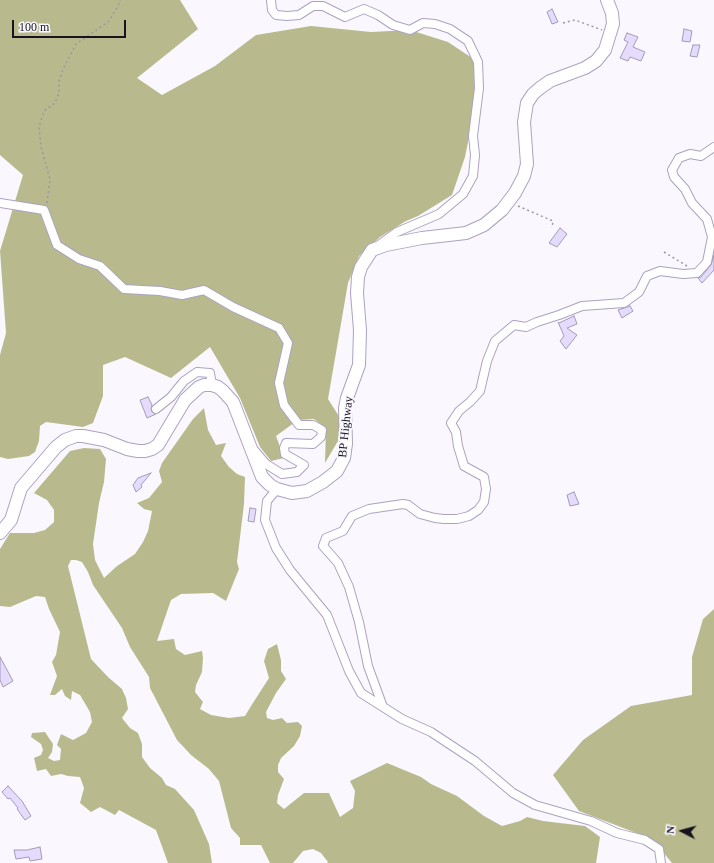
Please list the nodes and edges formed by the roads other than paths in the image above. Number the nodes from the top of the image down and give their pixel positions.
1 (271, 0) edge
2 (607, 0) edge
3 (714, 147) edge
4 (0, 203) edge
5 (372, 250) junction
6 (212, 385) junction
7 (156, 409) dead end
8 (251, 447) junction
9 (277, 489) junction
10 (0, 533) edge
11 (383, 707) junction
12 (661, 863) edge

1 - 5 street
2 - 5 highway
3 - 11 street
4 - 8 street
5 - 9 highway, BP Highway
6 - 7 street
6 - 8 highway
6 - 10 highway
8 - 9 highway
9 - 11 street
11 - 12 street

